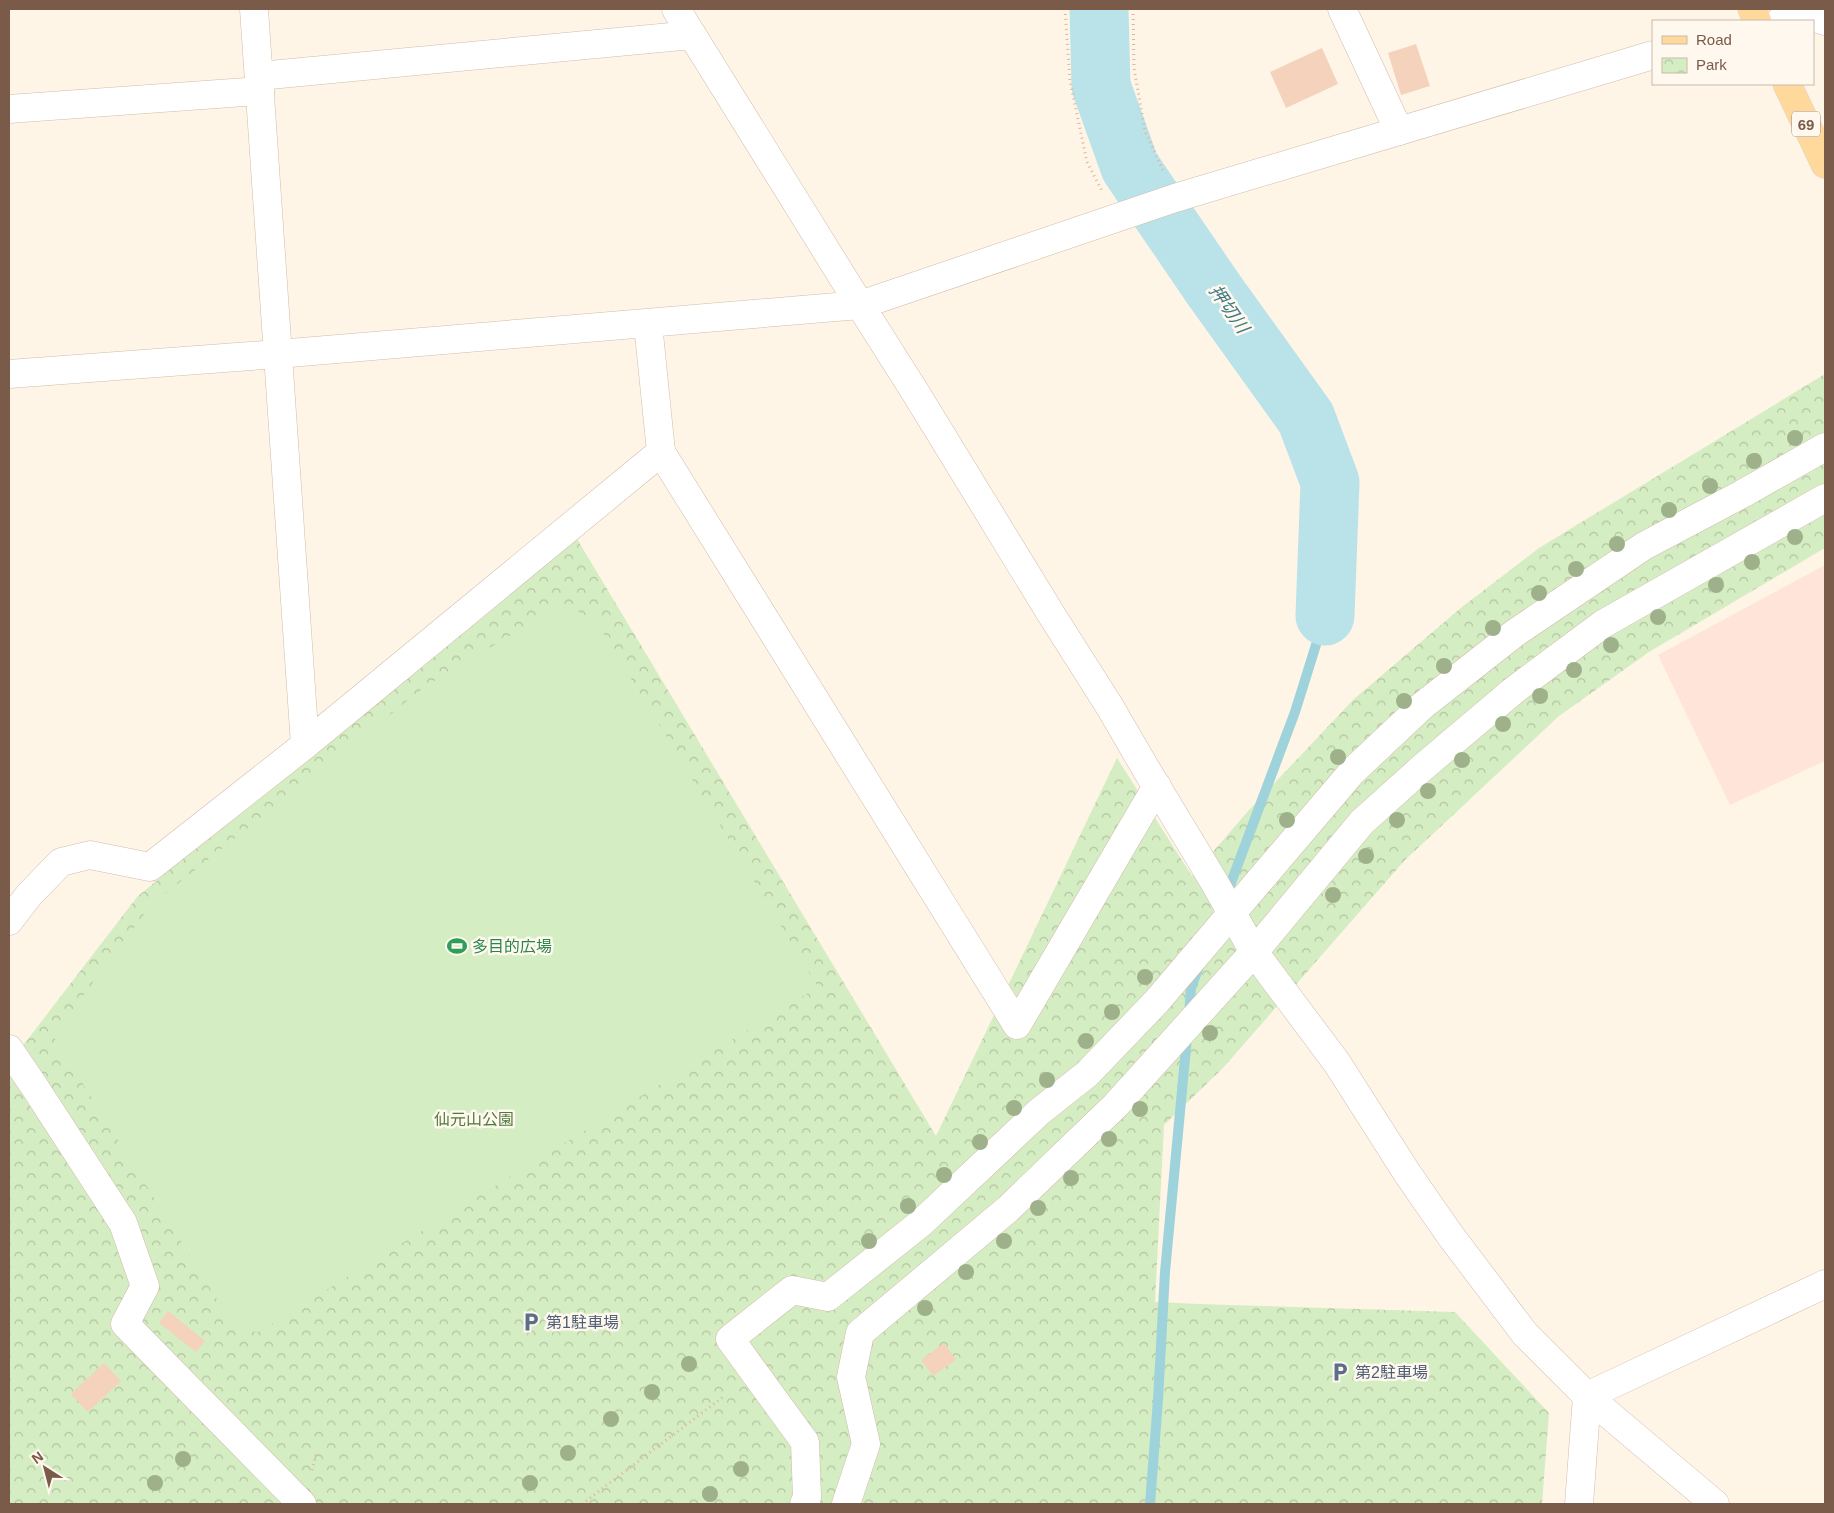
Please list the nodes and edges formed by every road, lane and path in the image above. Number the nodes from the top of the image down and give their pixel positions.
1 (254, 9) edge
2 (676, 9) edge
3 (1064, 9) edge
4 (1133, 9) edge
5 (1342, 9) edge
6 (1792, 20) edge
7 (1825, 21) edge
8 (692, 34) junction
9 (1652, 55) edge
10 (260, 84) junction
11 (1787, 85) edge
12 (9, 109) edge
13 (1400, 131) junction
14 (1825, 164) edge
15 (1175, 198) junction
16 (1116, 218) junction
17 (860, 305) junction
18 (648, 324) junction
19 (278, 354) junction
20 (9, 374) edge
21 (1825, 447) edge
22 (661, 452) junction
23 (1825, 498) edge
24 (305, 745) junction
25 (1157, 786) junction
26 (1232, 914) junction
27 (9, 921) edge
28 (1254, 952) junction
29 (9, 1049) edge
30 (1825, 1284) edge
31 (1587, 1396) junction
32 (722, 1397) dead end
33 (302, 1504) edge
34 (582, 1504) edge
35 (804, 1504) edge
36 (846, 1504) edge
37 (1579, 1504) edge
38 (1715, 1504) edge

1 - 10 street
2 - 8 street
3 - 16 path
4 - 15 path
5 - 13 street
6 - 7 street
8 - 10 street
8 - 17 street
9 - 13 street
10 - 12 street
10 - 19 street
11 - 14 main road, 69
13 - 15 street
15 - 16 street
16 - 17 street
17 - 18 street
17 - 25 street
18 - 19 street
18 - 22 street
19 - 20 street
19 - 24 street
21 - 26 street
22 - 24 street
22 - 25 street
23 - 28 street
24 - 27 street
25 - 26 street
26 - 28 street
26 - 35 street
28 - 31 street
28 - 36 street
29 - 33 street
30 - 31 street
31 - 37 street
31 - 38 street
32 - 34 path

